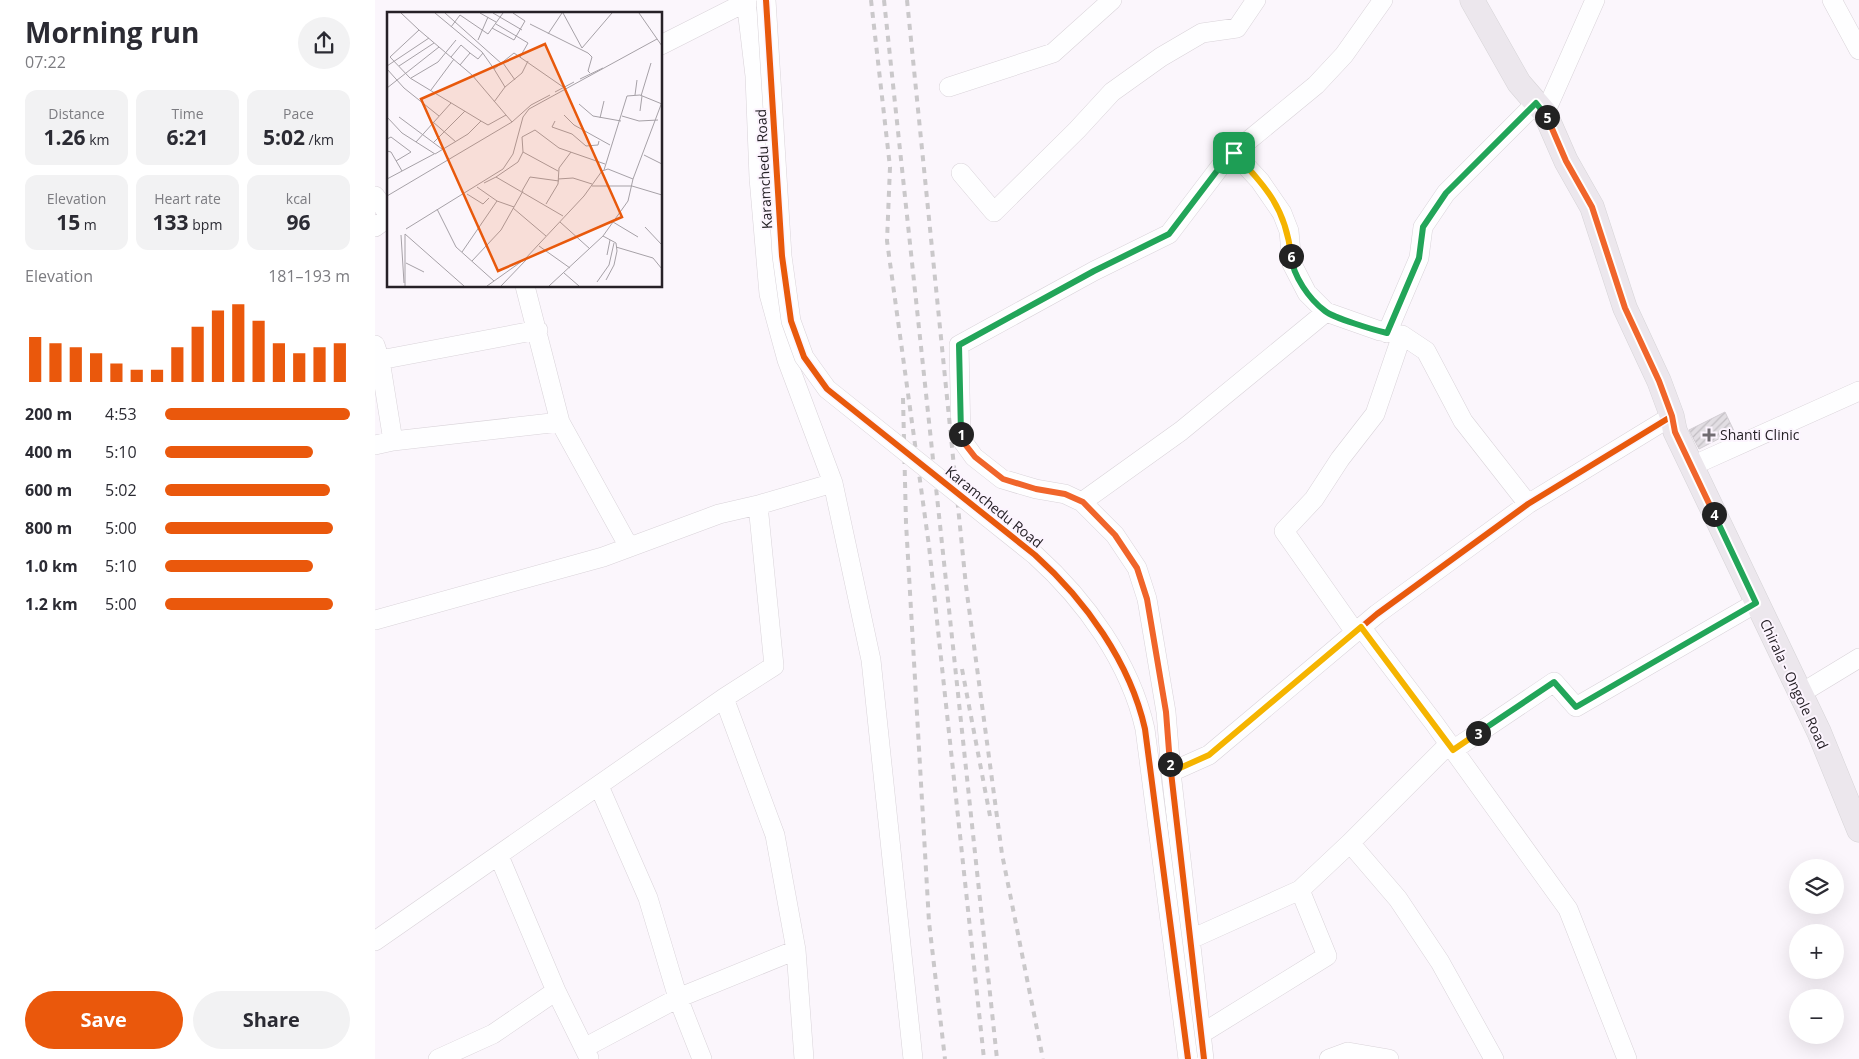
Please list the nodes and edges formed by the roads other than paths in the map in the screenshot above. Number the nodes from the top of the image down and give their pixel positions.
1 (766, 0) edge
2 (1111, 0) edge
3 (1256, 0) edge
4 (1383, 0) edge
5 (1472, 0) edge
6 (1595, 0) edge
7 (1832, 0) edge
8 (748, 1) edge
9 (663, 44) edge
10 (1859, 50) edge
11 (949, 87) dead end
12 (1541, 108) junction
13 (1234, 153) junction
14 (961, 173) dead end
15 (375, 196) edge
16 (387, 213) edge
17 (387, 218) edge
18 (375, 227) edge
19 (526, 288) edge
20 (1326, 312) junction
21 (537, 330) junction
22 (1395, 334) junction
23 (378, 363) edge
24 (1859, 391) edge
25 (1672, 416) junction
26 (561, 422) junction
27 (384, 443) edge
28 (1703, 461) junction
29 (833, 483) junction
30 (1083, 502) junction
31 (1528, 504) junction
32 (758, 505) junction
33 (629, 547) junction
34 (1756, 603) junction
35 (375, 620) edge
36 (1358, 629) junction
37 (1859, 658) edge
38 (1808, 689) junction
39 (724, 698) junction
40 (1451, 747) junction
41 (1171, 772) junction
42 (599, 786) junction
43 (1859, 802) edge
44 (1859, 830) edge
45 (1350, 843) junction
46 (499, 856) junction
47 (1300, 890) junction
48 (1189, 940) junction
49 (375, 941) edge
50 (796, 950) junction
51 (557, 991) junction
52 (678, 998) junction
53 (1201, 1034) junction
54 (586, 1054) edge
55 (438, 1059) edge
56 (702, 1059) edge
57 (804, 1059) edge
58 (913, 1059) edge
59 (1188, 1059) edge
60 (1204, 1059) edge
61 (1329, 1059) edge
62 (1389, 1059) edge
63 (1494, 1059) edge
64 (1627, 1059) edge

1 - 59 street, Karamchedu Road, bridge
2 - 11 street
3 - 14 street
4 - 13 street
5 - 12 main road, Chirala - Ongole Road
6 - 12 street
7 - 10 street
8 - 9 street
8 - 29 street
12 - 22 street
12 - 25 main road, Chirala - Ongole Road
13 - 20 street
13 - 30 street
15 - 16 street
17 - 18 street
19 - 21 street
20 - 22 street
20 - 30 street
21 - 23 street
21 - 26 street
22 - 31 street
22 - 36 street
23 - 27 street
24 - 28 street
25 - 28 main road
25 - 31 street
25 - 34 main road, Chirala - Ongole Road
26 - 27 street
26 - 33 street
28 - 38 main road
29 - 32 street
29 - 58 street
30 - 41 street
31 - 36 street
32 - 33 street
32 - 39 street
33 - 35 street
34 - 40 street
34 - 44 main road, Chirala - Ongole Road
36 - 40 street
36 - 41 street
37 - 38 street
38 - 43 main road
39 - 42 street
39 - 50 street
40 - 45 street
40 - 64 street
41 - 48 street
42 - 46 street
42 - 52 street
45 - 47 street
45 - 63 street
46 - 49 street
46 - 51 street
47 - 48 street
47 - 53 street
48 - 53 street
50 - 52 street
50 - 57 street
51 - 54 street
51 - 55 street
52 - 54 street
52 - 56 street
53 - 60 street
61 - 62 street

